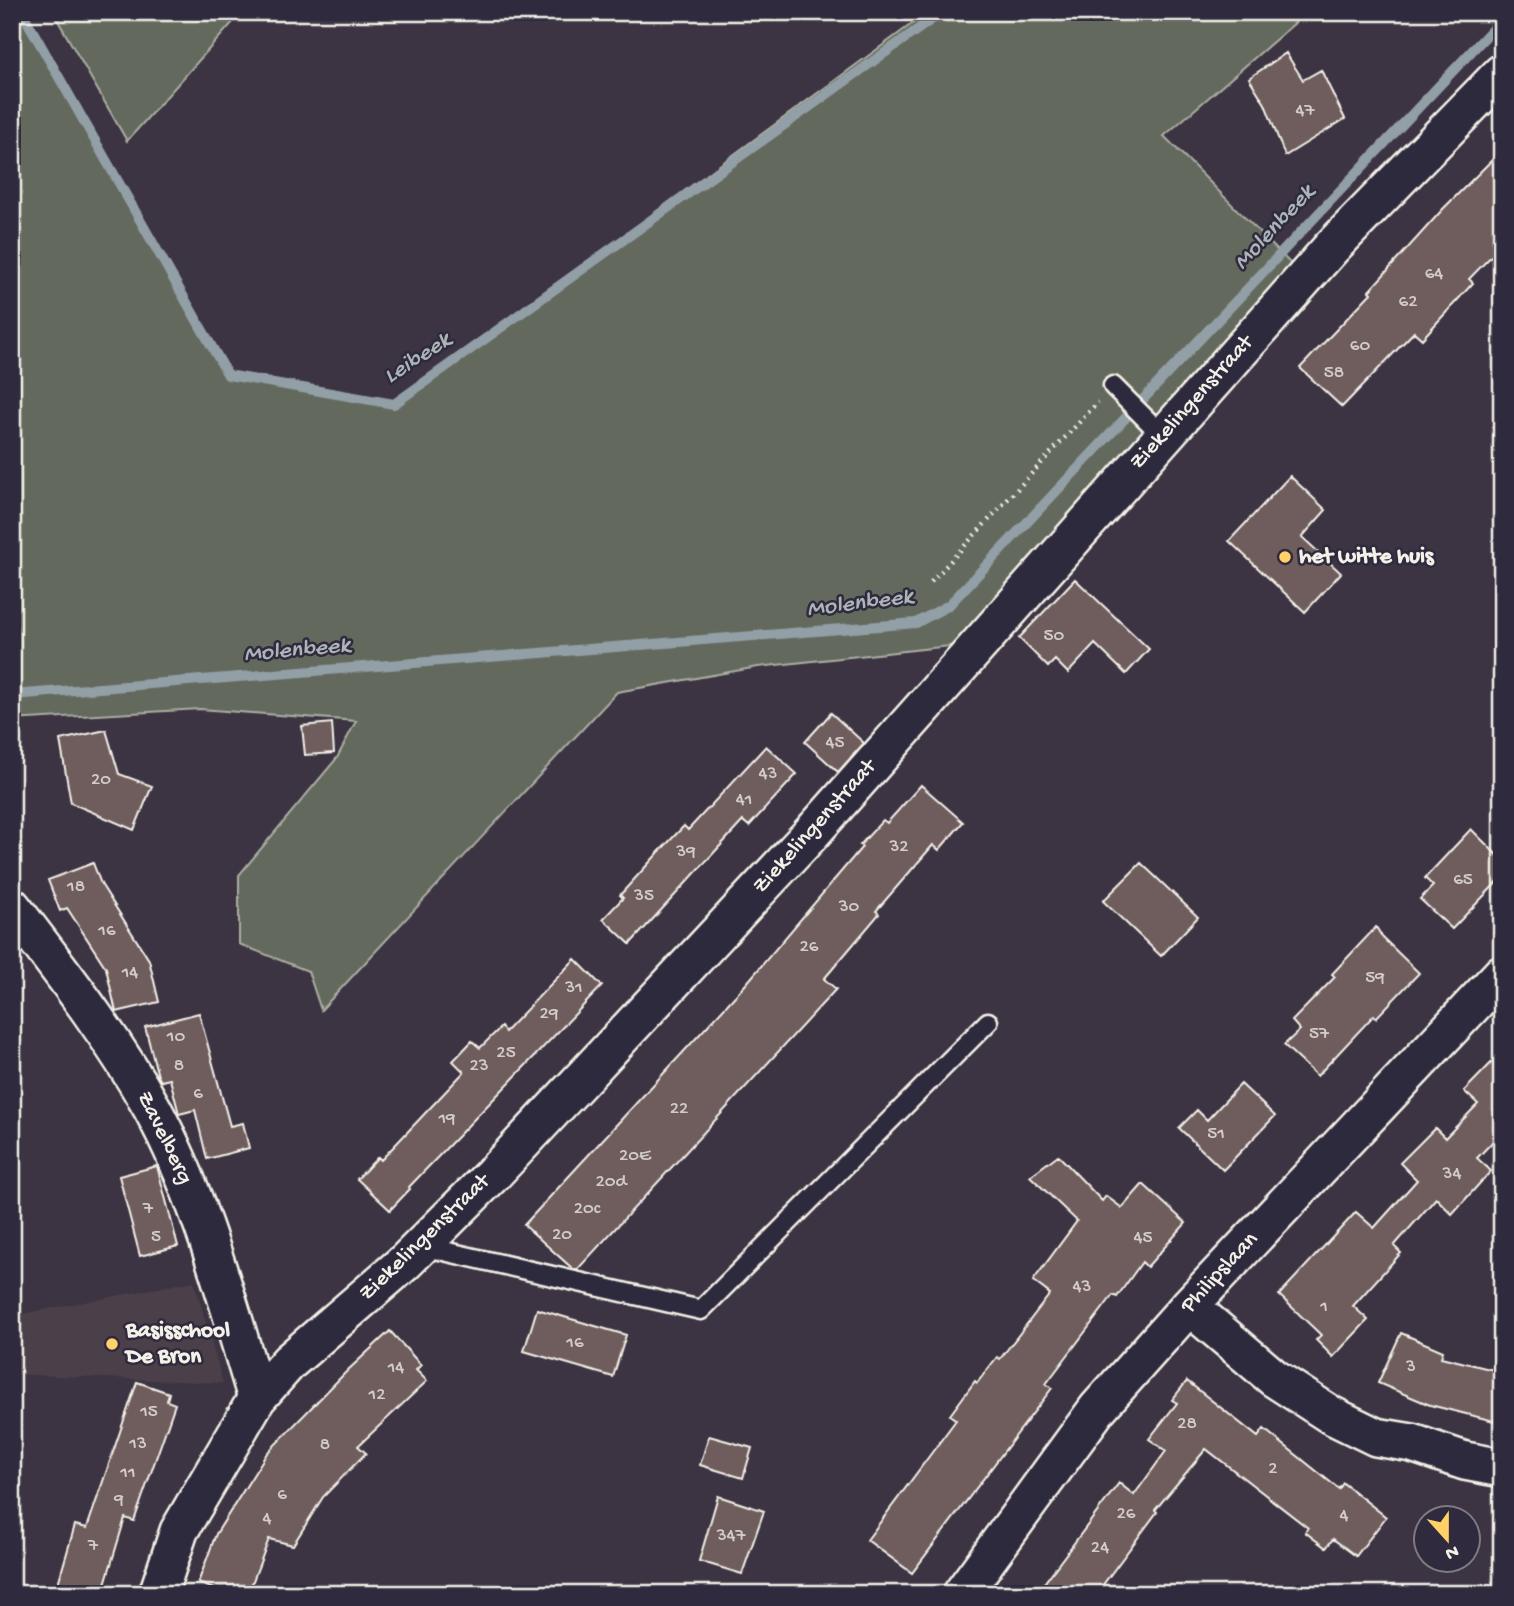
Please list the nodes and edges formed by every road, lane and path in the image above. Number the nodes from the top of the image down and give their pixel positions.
1 (1502, 73) edge
2 (1113, 386) joint
3 (1163, 436) junction
4 (931, 582) dead end
5 (12, 907) edge
6 (1499, 984) edge
7 (988, 1022) dead end
8 (422, 1246) junction
9 (1189, 1306) junction
10 (257, 1398) junction
11 (1502, 1468) edge
12 (158, 1594) edge
13 (962, 1594) edge

1 - 3 street, Ziekelingenstraat
2 - 3 lane
2 - 4 path
3 - 8 street, Ziekelingenstraat
5 - 10 street, Zavelberg
6 - 9 street, Philipslaan
7 - 8 lane
8 - 10 street, Ziekelingenstraat
9 - 11 street
9 - 13 street, Philipslaan
10 - 12 street, Ziekelingenstraat

